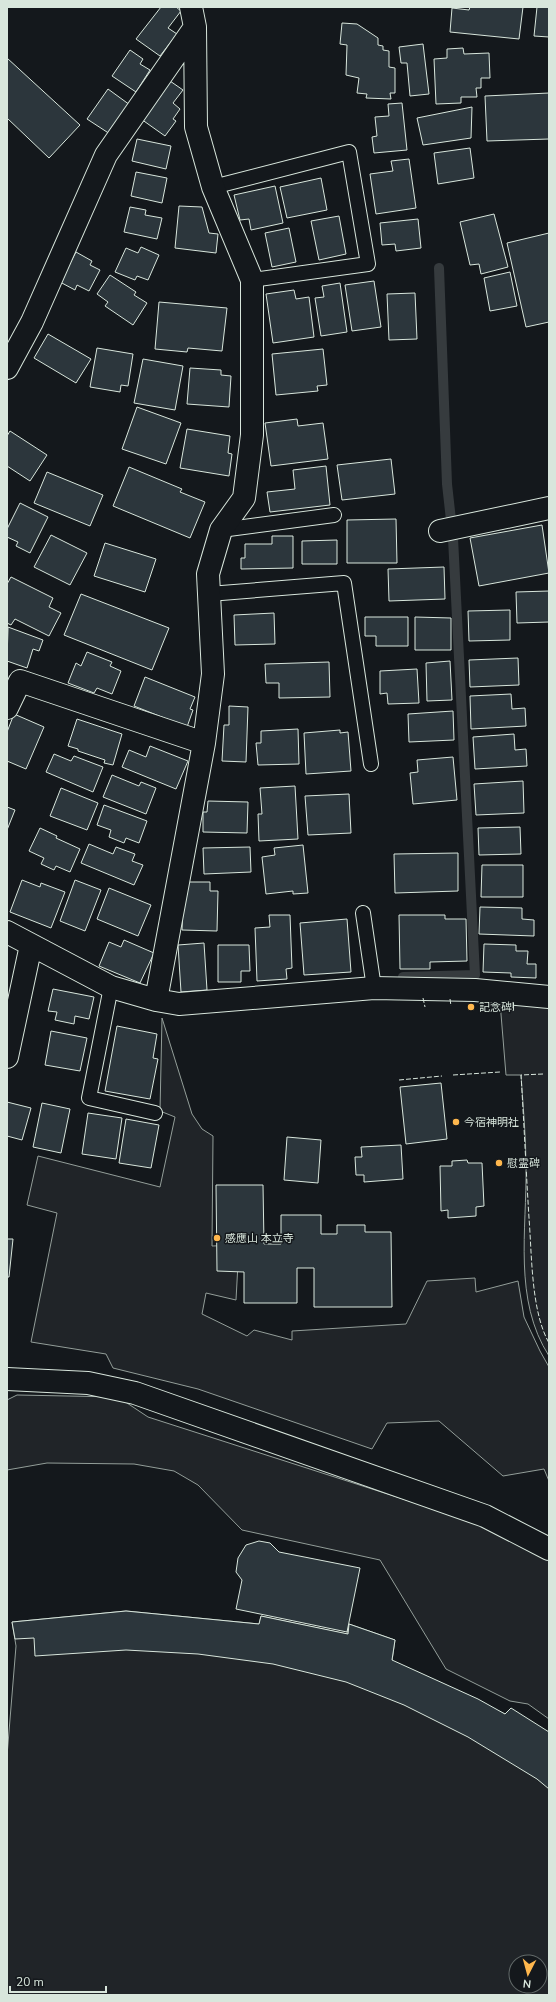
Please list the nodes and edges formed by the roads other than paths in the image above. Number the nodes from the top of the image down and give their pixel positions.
1 (193, 17) edge
2 (213, 187) junction
3 (252, 280) junction
4 (7, 368) edge
5 (549, 508) edge
6 (334, 515) dead end
7 (221, 530) junction
8 (440, 531) dead end
9 (209, 594) junction
10 (7, 708) edge
11 (204, 743) junction
12 (372, 764) dead end
13 (363, 913) dead end
14 (7, 932) edge
15 (31, 944) junction
16 (111, 987) junction
17 (374, 988) junction
18 (549, 997) edge
19 (156, 1000) junction
20 (7, 1058) edge
21 (155, 1113) dead end
22 (7, 1379) edge
23 (549, 1549) edge

1 - 2 street
1 - 4 street
2 - 3 street
2 - 3 lane
3 - 7 street
5 - 8 street
6 - 7 lane
7 - 9 street
9 - 11 street
9 - 12 lane
10 - 11 street
11 - 19 street
13 - 17 lane
14 - 15 street
15 - 16 street
15 - 20 street
16 - 19 street
16 - 21 lane
17 - 18 street
17 - 19 street
22 - 23 street

